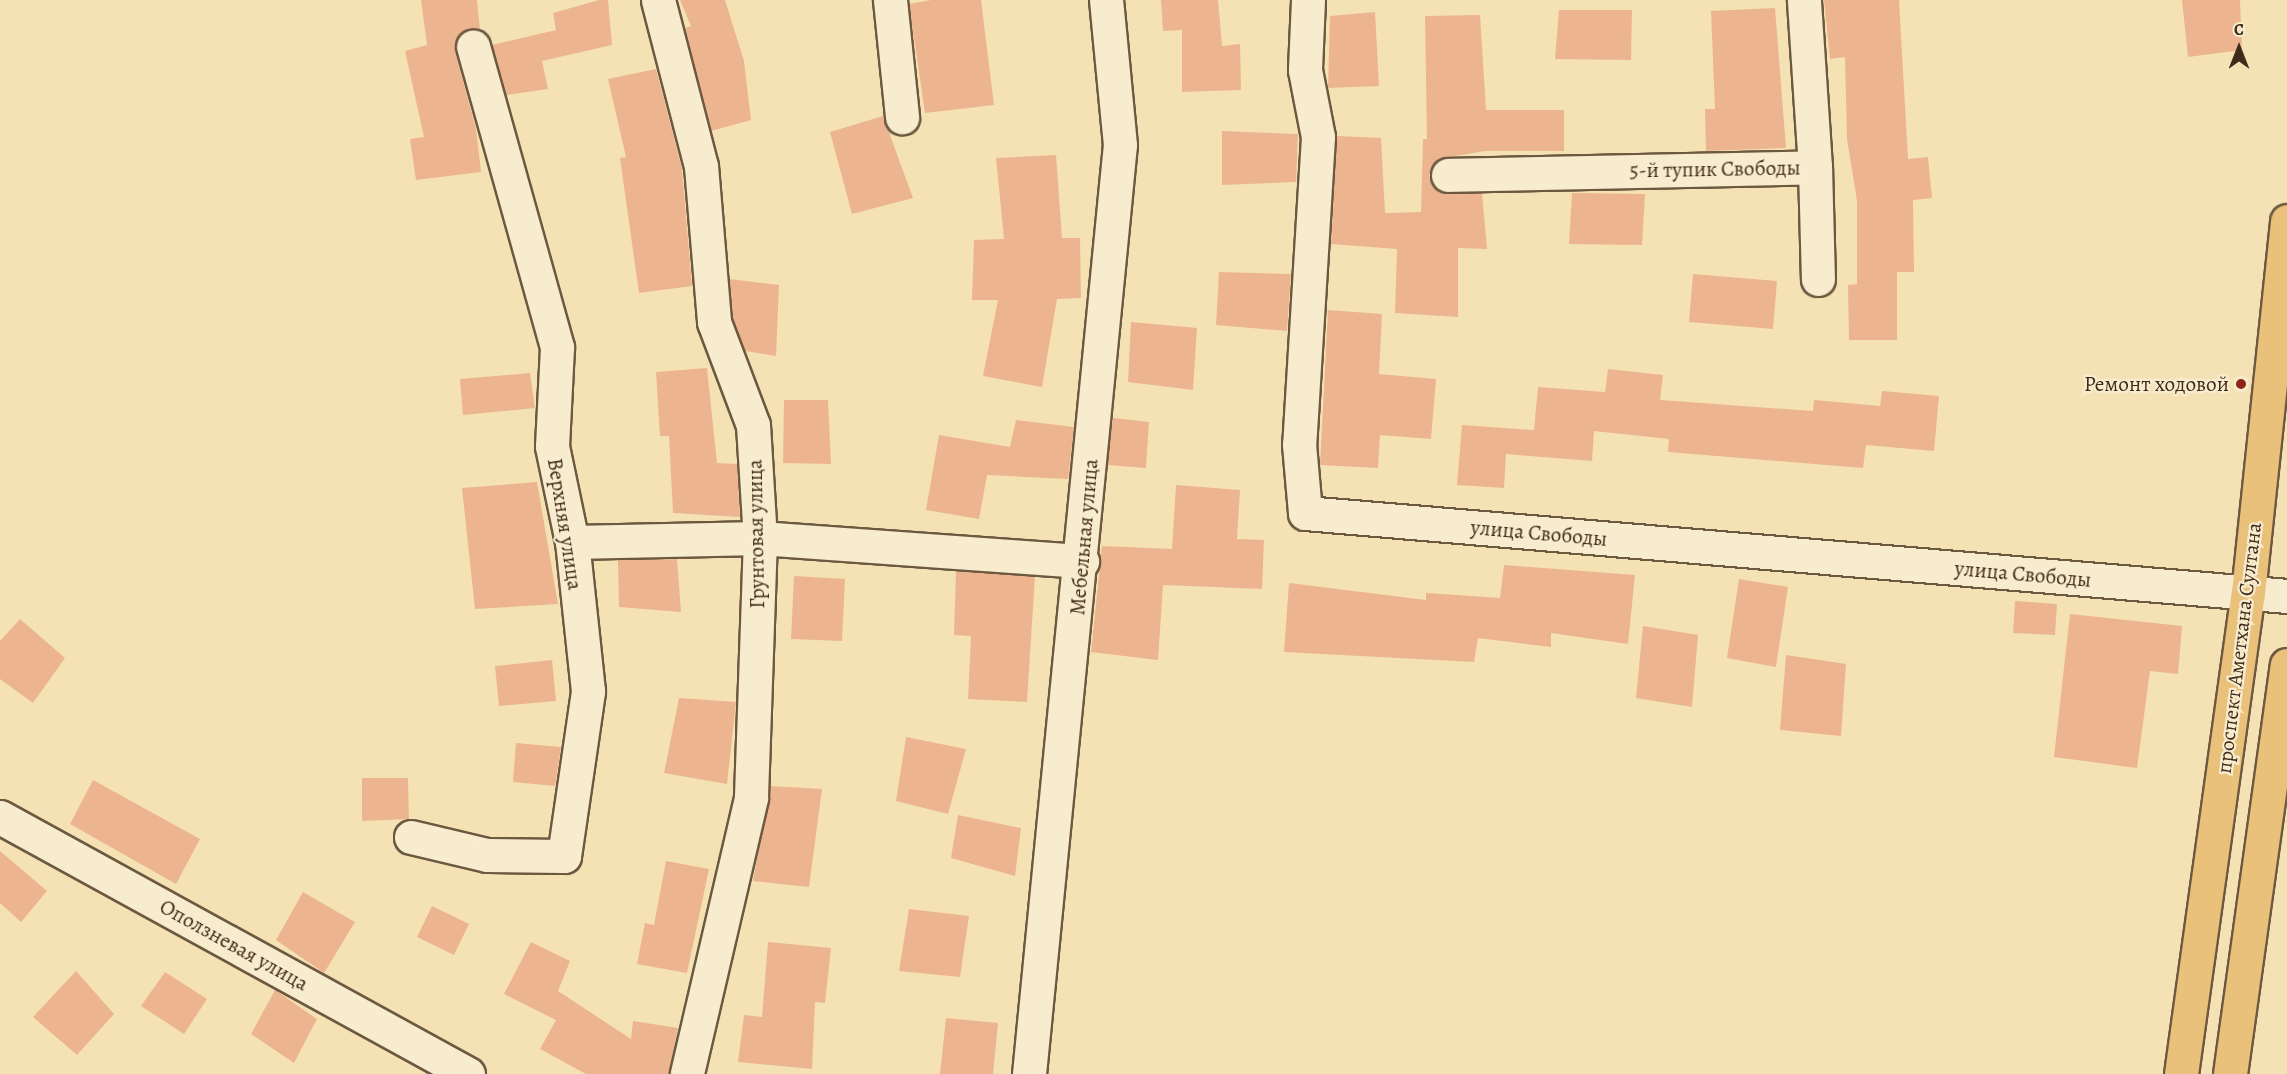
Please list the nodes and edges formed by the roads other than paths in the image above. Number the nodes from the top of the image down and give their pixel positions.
1 (658, 0) edge
2 (890, 0) edge
3 (1106, 0) edge
4 (1308, 0) edge
5 (1804, 0) edge
6 (473, 46) dead end
7 (902, 117) dead end
8 (1815, 167) junction
9 (1448, 175) dead end
10 (2287, 221) edge
11 (1818, 279) dead end
12 (760, 538) junction
13 (572, 542) junction
14 (1082, 561) junction
15 (2248, 593) junction
16 (2287, 596) edge
17 (2287, 665) edge
18 (0, 817) edge
19 (411, 837) dead end
20 (468, 1074) edge
21 (687, 1074) edge
22 (1029, 1074) edge
23 (2181, 1074) edge
24 (2230, 1074) edge

1 - 12 street, Грунтовая улица
2 - 7 street
3 - 14 street, Мебельная улица
4 - 15 street, улица Свободы
5 - 8 street, 5-й тупик Свободы
6 - 13 street, Верхняя улица
8 - 9 street, 5-й тупик Свободы
8 - 11 street
10 - 15 main road, проспект Аметхана Султана
12 - 13 street
12 - 14 street
12 - 21 street, Грунтовая улица
13 - 19 street, Верхняя улица
14 - 22 street, Мебельная улица
15 - 16 street, улица Свободы
15 - 23 main road, проспект Аметхана Султана
17 - 24 main road
18 - 20 street, Оползневая улица

